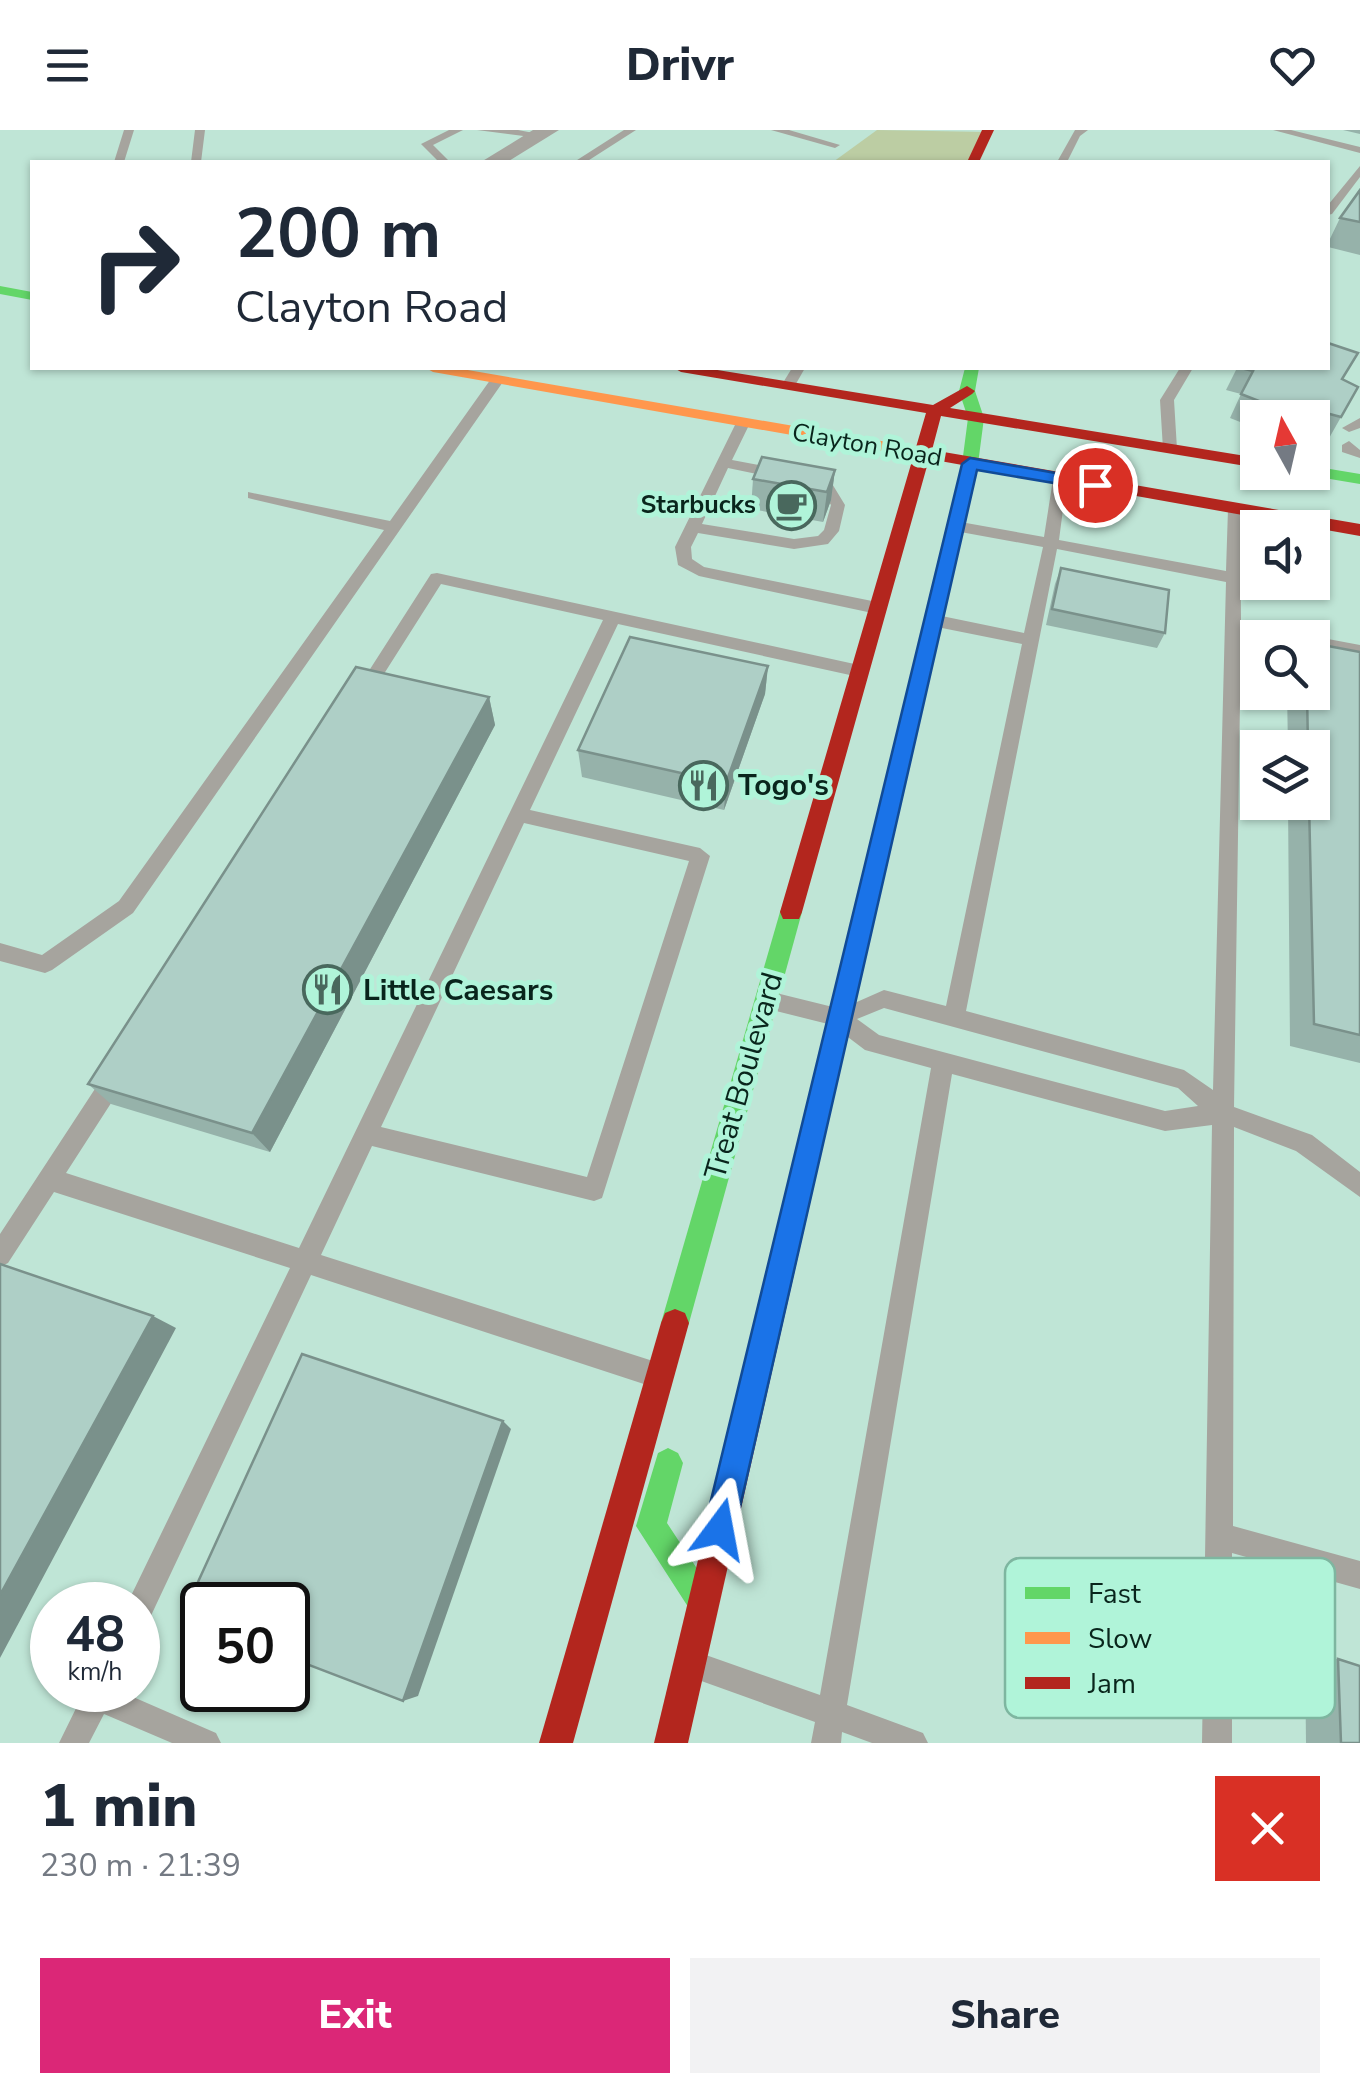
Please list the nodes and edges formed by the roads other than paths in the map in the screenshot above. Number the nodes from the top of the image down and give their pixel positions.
1 (128, 130) edge
2 (200, 130) edge
3 (458, 130) edge
4 (482, 130) edge
5 (631, 130) edge
6 (776, 130) edge
7 (988, 130) edge
8 (1084, 130) edge
9 (1278, 130) edge
10 (544, 132) edge
11 (835, 145) dead end
12 (1360, 150) edge
13 (120, 160) edge
14 (196, 160) edge
15 (443, 160) edge
16 (495, 160) edge
17 (582, 160) edge
18 (974, 160) edge
19 (1063, 160) edge
20 (1360, 168) edge
21 (1330, 209) edge
22 (0, 276) edge
23 (30, 278) edge
24 (0, 290) edge
25 (30, 296) edge
26 (445, 370) edge
27 (709, 370) edge
28 (1184, 370) edge
29 (793, 376) edge
30 (498, 379) junction
31 (970, 379) edge
32 (935, 410) junction
33 (976, 418) junction
34 (744, 423) junction
35 (1170, 449) junction
36 (920, 455) junction
37 (1240, 459) edge
38 (724, 463) junction
39 (970, 464) junction
40 (1330, 474) edge
41 (1060, 479) junction
42 (1360, 479) edge
43 (253, 495) dead end
44 (1235, 509) junction
45 (955, 526) junction
46 (394, 527) junction
47 (693, 527) junction
48 (1360, 530) edge
49 (1051, 543) junction
50 (1234, 578) junction
51 (877, 608) junction
52 (612, 619) junction
53 (932, 620) junction
54 (1232, 626) junction
55 (1240, 628) edge
56 (1031, 640) junction
57 (1330, 645) edge
58 (1360, 651) edge
59 (859, 671) junction
60 (346, 719) edge
61 (519, 814) junction
62 (0, 952) edge
63 (766, 1000) junction
64 (838, 1017) junction
65 (954, 1017) junction
66 (943, 1062) junction
67 (124, 1064) edge
68 (1223, 1113) junction
69 (368, 1134) junction
70 (49, 1179) junction
71 (1360, 1186) edge
72 (0, 1255) edge
73 (307, 1262) junction
74 (660, 1376) junction
75 (671, 1410) dead end
76 (673, 1444) dead end
77 (1220, 1536) junction
78 (1220, 1558) edge
79 (1297, 1558) edge
80 (1335, 1569) edge
81 (1360, 1576) edge
82 (152, 1582) edge
83 (703, 1602) junction
84 (689, 1663) junction
85 (89, 1712) edge
86 (139, 1712) edge
87 (1217, 1718) edge
88 (829, 1730) edge
89 (74, 1743) edge
90 (206, 1743) edge
91 (556, 1743) edge
92 (670, 1743) edge
93 (913, 1743) edge
94 (1217, 1743) edge

1 - 13 lane
2 - 14 lane
3 - 15 lane
4 - 10 lane
5 - 17 lane
6 - 11 lane
7 - 18 main road
8 - 19 lane
9 - 12 lane
10 - 16 street
20 - 21 lane
22 - 23 main road
24 - 25 main road
26 - 30 main road, Clayton Road
27 - 29 main road, Clayton Road
28 - 35 lane
29 - 32 main road, Clayton Road
30 - 34 main road, Clayton Road
30 - 46 lane
31 - 32 main road
31 - 33 main road
32 - 33 main road, Clayton Road
32 - 36 main road, Treat Boulevard
33 - 35 main road, Clayton Road
33 - 39 main road
34 - 36 main road, Clayton Road
34 - 38 lane
35 - 37 main road, Clayton Road
36 - 39 main road, Clayton Road
36 - 51 main road, Treat Boulevard
38 - 47 lane
38 - 47 lane
39 - 41 main road, Clayton Road
39 - 45 main road
40 - 42 main road
41 - 44 main road, Clayton Road
41 - 49 lane
43 - 46 lane
44 - 48 main road, Clayton Road
44 - 50 lane
45 - 49 lane
45 - 53 main road
46 - 62 lane
47 - 51 lane
49 - 50 lane
49 - 56 lane
50 - 54 lane
51 - 59 main road, Treat Boulevard
52 - 59 lane
52 - 60 lane
52 - 61 lane
53 - 56 lane
53 - 64 main road
54 - 55 lane
54 - 68 lane
56 - 65 lane
57 - 58 lane
59 - 63 main road, Treat Boulevard
61 - 69 lane
61 - 69 lane
63 - 64 lane
63 - 74 main road, Treat Boulevard
64 - 65 lane
64 - 66 lane
64 - 83 main road
65 - 68 lane
66 - 68 lane
66 - 88 lane
67 - 70 lane
68 - 71 lane
68 - 77 lane
69 - 73 lane
70 - 72 lane
70 - 73 lane
73 - 74 lane
73 - 82 lane
74 - 75 main road
74 - 91 main road, Treat Boulevard
76 - 83 main road
77 - 78 lane
77 - 79 lane
80 - 81 lane
83 - 84 main road
84 - 88 lane
84 - 92 main road
85 - 89 lane
86 - 90 lane
87 - 94 lane
88 - 93 lane

